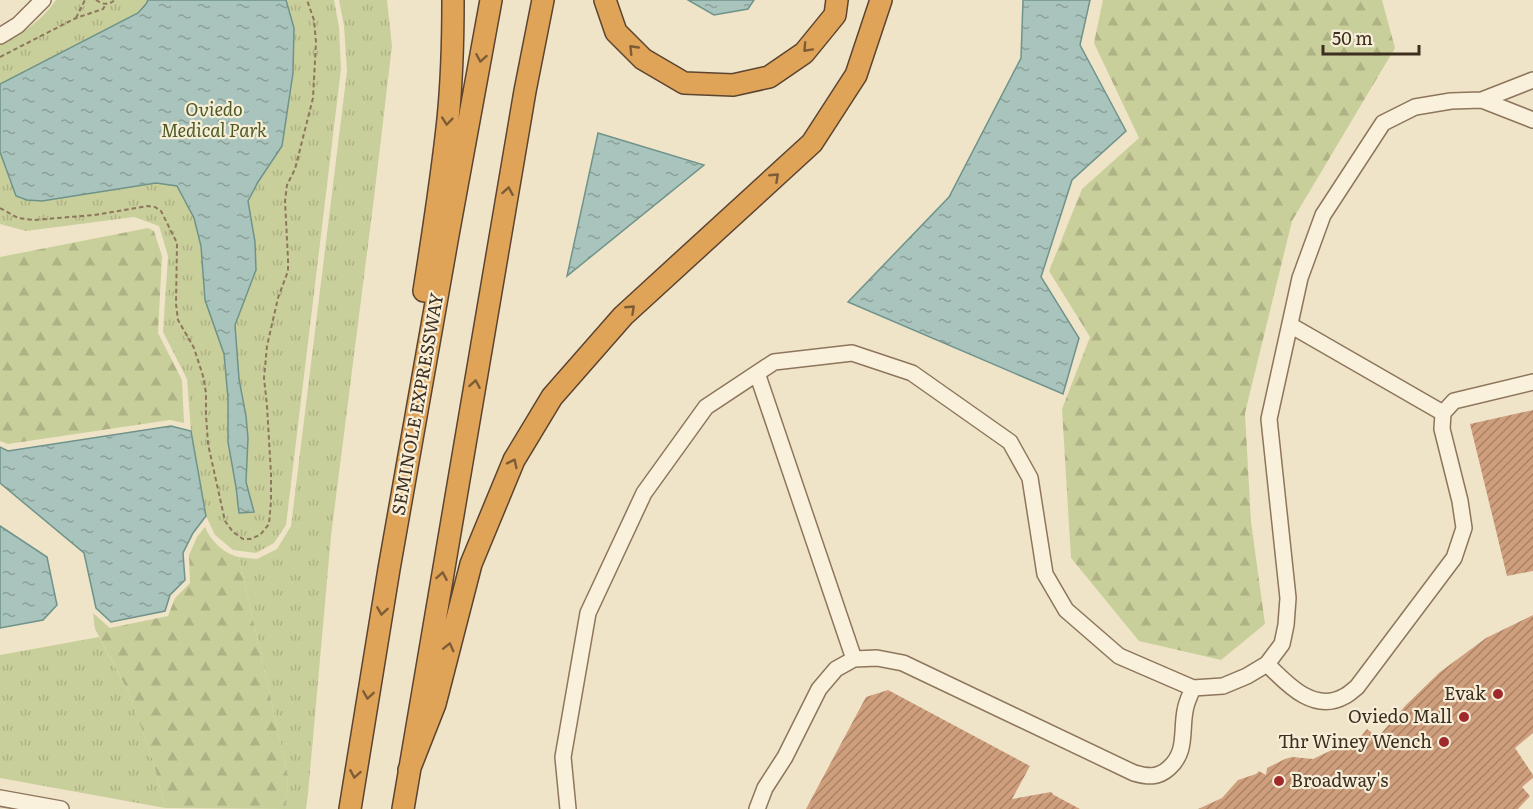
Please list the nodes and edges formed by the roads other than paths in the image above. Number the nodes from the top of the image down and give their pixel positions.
1 (41, 0) edge
2 (453, 0) edge
3 (491, 0) edge
4 (543, 0) edge
5 (605, 0) edge
6 (837, 0) edge
7 (881, 0) edge
8 (0, 36) edge
9 (1533, 80) edge
10 (1482, 100) junction
11 (1533, 120) edge
12 (1290, 325) junction
13 (757, 373) junction
14 (1533, 382) edge
15 (1443, 413) junction
16 (389, 569) junction
17 (854, 659) junction
18 (1267, 664) junction
19 (1193, 688) junction
20 (428, 700) junction
21 (0, 798) edge
22 (61, 809) edge
23 (350, 809) edge
24 (403, 809) edge
25 (568, 809) edge
26 (758, 809) edge

1 - 8 street
2 -> 16 highway
3 -> 16 highway, SEMINOLE EXPRESSWAY
20 -> 4 highway
6 -> 5 highway
20 -> 7 highway
9 - 10 street
10 - 11 street
10 - 12 street
12 - 15 street
12 - 18 street
13 - 17 street
13 - 19 street
13 - 25 street
14 - 15 street
15 - 18 street
16 -> 23 highway, SEMINOLE EXPRESSWAY
17 - 19 street
17 - 26 street
18 - 19 street
20 - 24 highway
21 - 22 street

